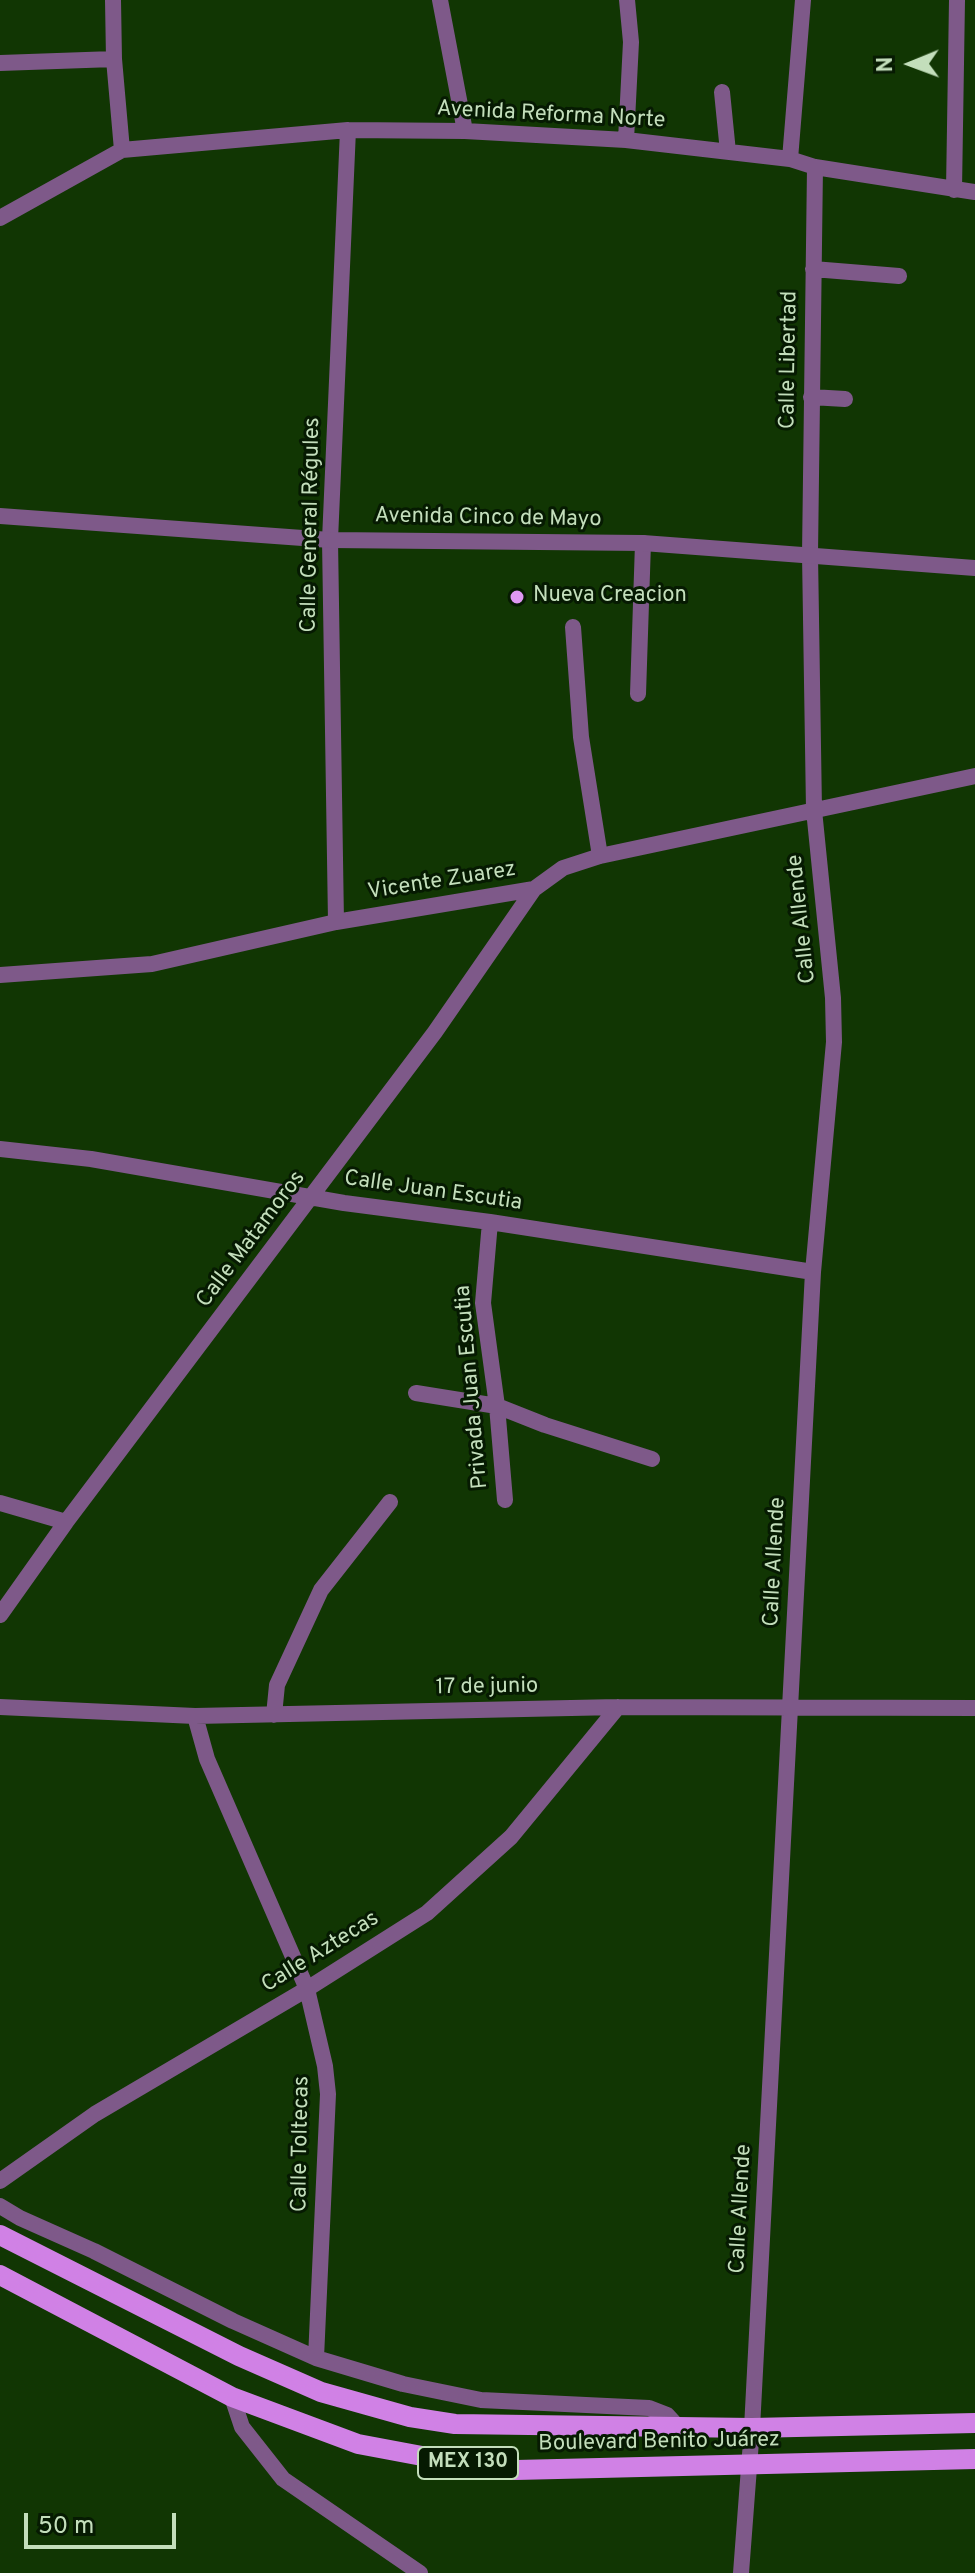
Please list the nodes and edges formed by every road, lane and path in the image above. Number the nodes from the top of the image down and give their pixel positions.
1 (113, 0) edge
2 (440, 0) edge
3 (627, 0) edge
4 (803, 0) edge
5 (957, 0) edge
6 (114, 59) junction
7 (0, 63) edge
8 (722, 92) dead end
9 (348, 130) junction
10 (465, 131) junction
11 (626, 140) junction
12 (122, 150) junction
13 (728, 152) junction
14 (790, 159) junction
15 (815, 167) junction
16 (954, 190) junction
17 (975, 192) edge
18 (0, 218) edge
19 (813, 269) junction
20 (899, 276) dead end
21 (811, 397) junction
22 (845, 399) dead end
23 (0, 516) edge
24 (330, 540) junction
25 (643, 543) junction
26 (810, 554) junction
27 (974, 571) edge
28 (573, 627) dead end
29 (638, 694) dead end
30 (975, 776) edge
31 (814, 810) junction
32 (600, 856) junction
33 (534, 889) junction
34 (336, 922) junction
35 (0, 975) edge
36 (0, 1149) edge
37 (313, 1197) junction
38 (490, 1222) junction
39 (813, 1272) junction
40 (416, 1393) dead end
41 (497, 1406) junction
42 (652, 1459) dead end
43 (505, 1500) dead end
44 (390, 1502) dead end
45 (0, 1503) edge
46 (66, 1522) junction
47 (0, 1615) edge
48 (0, 1707) edge
49 (618, 1707) junction
50 (791, 1707) junction
51 (975, 1708) edge
52 (274, 1715) junction
53 (195, 1716) junction
54 (307, 1989) junction
55 (0, 2181) edge
56 (0, 2206) edge
57 (0, 2235) edge
58 (0, 2275) edge
59 (316, 2358) junction
60 (232, 2397) junction
61 (975, 2423) edge
62 (678, 2427) junction
63 (752, 2428) junction
64 (975, 2459) edge
65 (748, 2466) junction
66 (420, 2573) edge
67 (741, 2573) edge

1 - 6 street
2 - 10 street
3 - 11 street
4 - 14 street
5 - 16 street
6 - 7 street
6 - 12 street
8 - 13 street
9 - 10 street, Avenida Reforma Norte
9 - 12 street, Avenida Reforma Norte
9 - 24 street, Calle General Régules
10 - 11 street, Avenida Reforma Norte
11 - 13 street, Avenida Reforma Norte
12 - 18 street
13 - 14 street, Avenida Reforma Norte
14 - 15 street, Avenida Reforma Norte
15 - 16 street, Avenida Reforma Norte
15 - 19 street, Calle Libertad
16 - 17 street, Avenida Reforma Norte
19 - 20 street
19 - 21 street, Calle Libertad
21 - 22 street
21 - 26 street, Calle Libertad
23 - 24 street, Avenida Cinco de Mayo
24 - 25 street, Avenida Cinco de Mayo
24 - 34 street, Calle General Régules
25 - 26 street, Avenida Cinco de Mayo
25 - 29 street
26 - 27 street, Avenida Cinco de Mayo
26 - 31 street, Calle Allende
28 - 32 street
30 - 31 street, Vicente Zuarez
31 - 32 street, Vicente Zuarez
31 - 39 street, Calle Allende
32 - 33 street, Vicente Zuarez
33 - 34 street, Vicente Zuarez
33 - 37 street, Calle Matamoros
34 - 35 street, Vicente Zuarez
36 - 37 street, Calle Juan Escutia
37 - 38 street, Calle Juan Escutia
37 - 46 street, Calle Matamoros
38 - 39 street, Calle Juan Escutia
38 - 41 street, Privada Juan Escutia
39 - 50 street, Calle Allende
40 - 41 street
41 - 42 street
41 - 43 street, Privada Juan Escutia
44 - 52 street
45 - 46 street
46 - 47 street, Calle Matamoros
48 - 53 street, 17 de junio
49 - 50 street, 17 de junio
49 - 52 street, 17 de junio
49 - 54 street, Calle Aztecas
50 - 51 street, 17 de junio
50 - 63 street, Calle Allende
52 - 53 street, 17 de junio
53 - 54 street, Calle Toltecas
54 - 55 street, Calle Aztecas
54 - 59 street, Calle Toltecas
56 - 59 street
57 - 62 main road, Boulevard Benito Juárez / MEX 130
58 - 60 main road, Boulevard Benito Juárez / MEX 130
59 - 62 street
60 - 65 main road, Boulevard Benito Juárez / MEX 130
60 - 66 street
61 - 63 main road, Boulevard Benito Juárez / MEX 130
62 - 63 main road, Boulevard Benito Juárez / MEX 130
63 - 65 street, Calle Allende
64 - 65 main road, Boulevard Benito Juárez / MEX 130
65 - 67 street, Calle Allende

